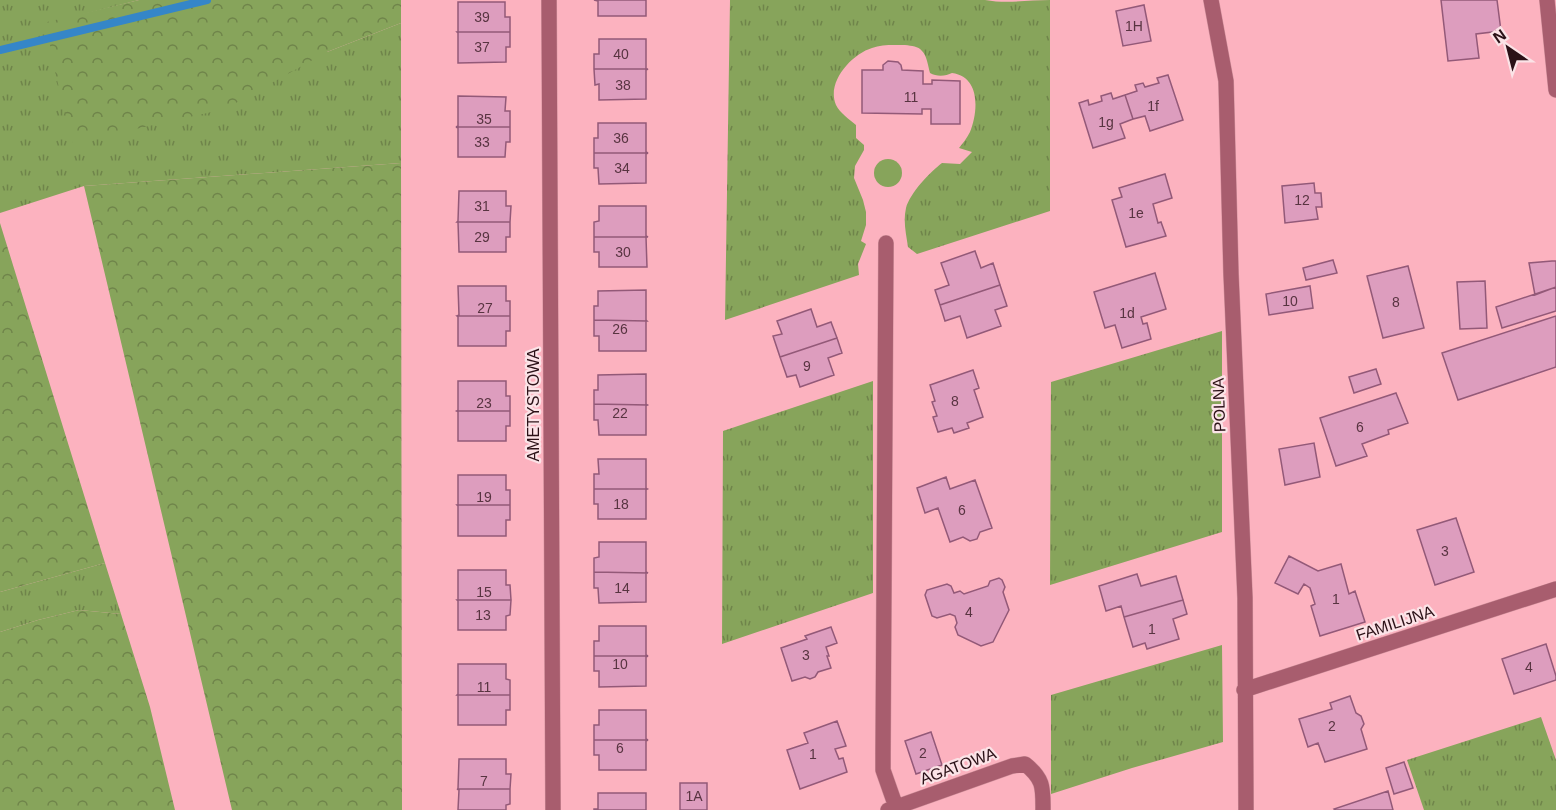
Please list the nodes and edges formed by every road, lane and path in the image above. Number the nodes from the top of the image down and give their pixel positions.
1 (549, 0) edge
2 (1211, 0) edge
3 (1547, 0) edge
4 (1556, 90) edge
5 (886, 243) dead end
6 (1556, 589) edge
7 (1244, 690) junction
8 (892, 809) edge
9 (553, 810) edge
10 (1043, 810) edge
11 (1246, 810) edge

1 - 9 street, AMETYSTOWA
2 - 7 street, POLNA
3 - 4 street
5 - 8 street
6 - 7 street, FAMILIJNA
7 - 11 street, POLNA
8 - 10 street, AGATOWA

